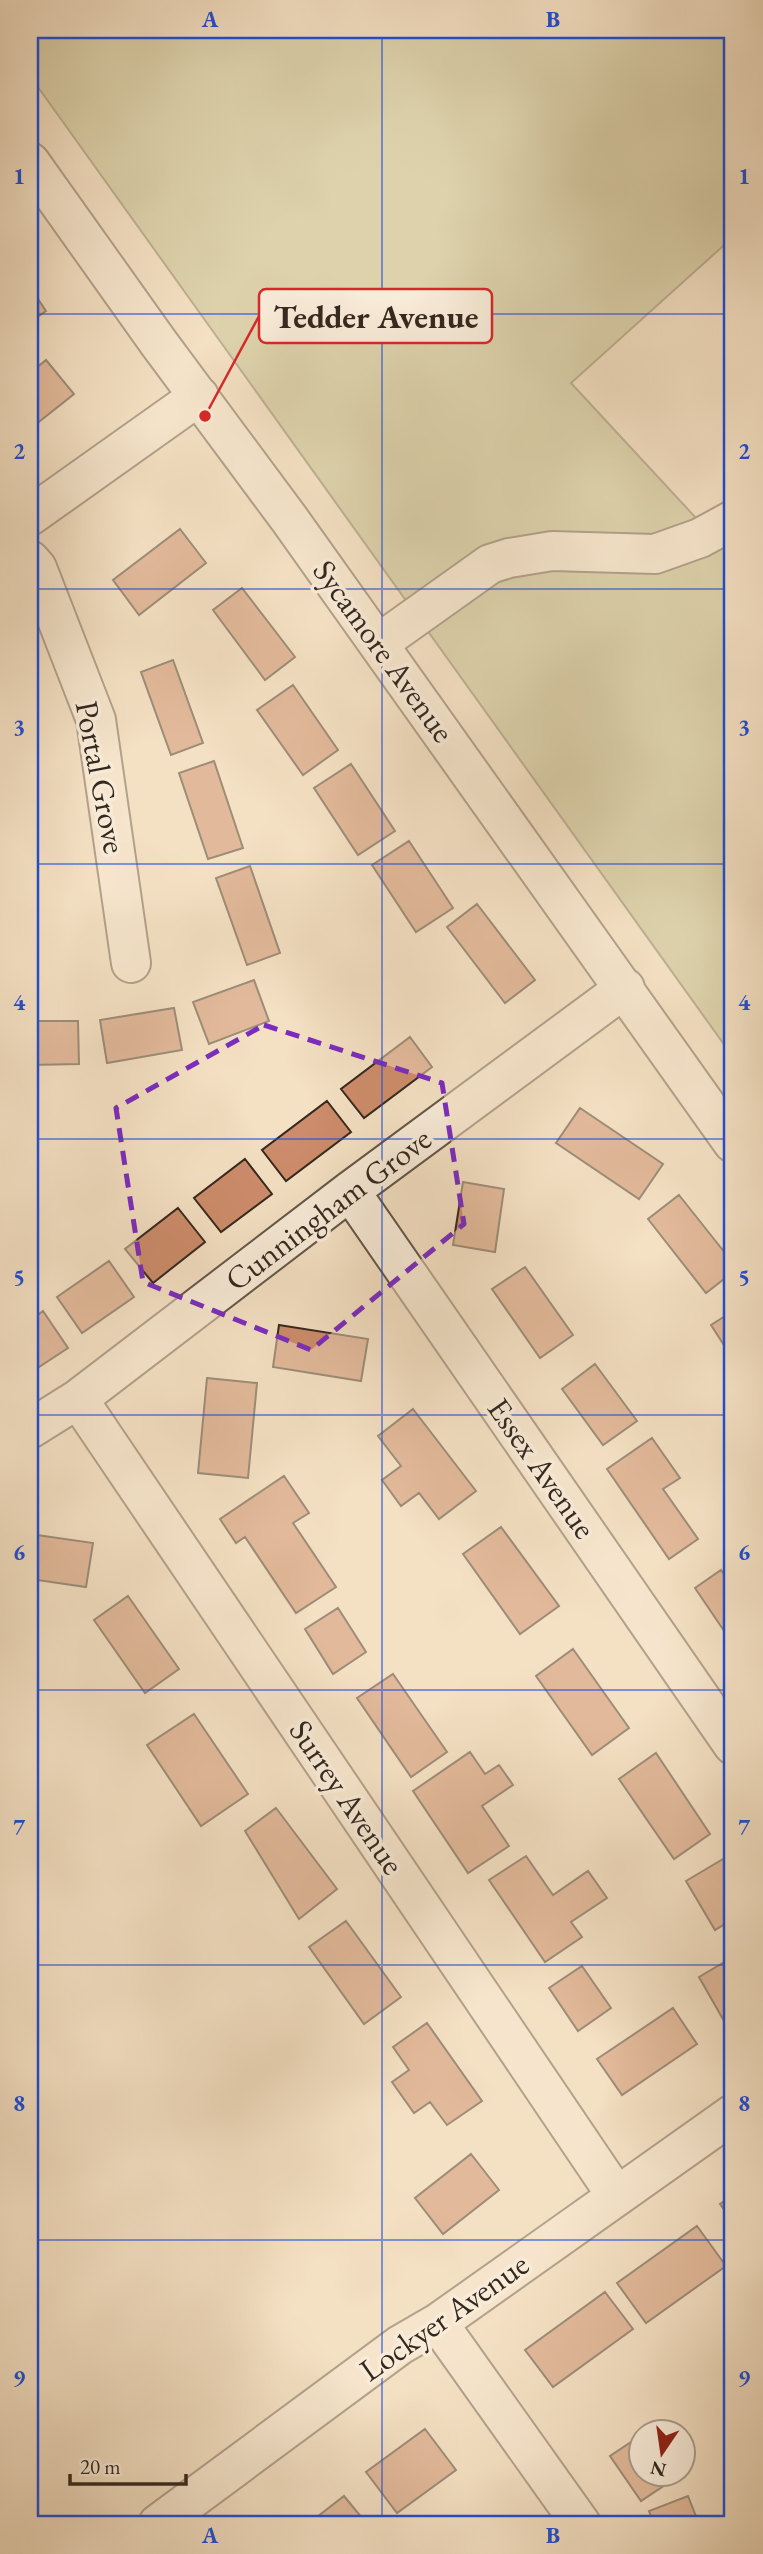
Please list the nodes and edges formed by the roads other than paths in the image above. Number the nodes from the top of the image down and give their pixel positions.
1 (30, 162) edge
2 (199, 396) junction
3 (30, 516) edge
4 (733, 520) edge
5 (30, 560) edge
6 (379, 643) junction
7 (131, 963) dead end
8 (625, 988) junction
9 (733, 1143) edge
10 (350, 1191) junction
11 (78, 1399) junction
12 (30, 1429) edge
13 (733, 1745) edge
14 (733, 2114) edge
15 (615, 2196) junction
16 (438, 2323) junction
17 (158, 2524) edge
18 (581, 2524) edge

1 - 2 street, Sycamore Avenue
2 - 3 street
2 - 6 street, Sycamore Avenue
4 - 6 street
5 - 7 street, Portal Grove
6 - 8 street, Sycamore Avenue
8 - 9 street, Sycamore Avenue
8 - 10 street, Cunningham Grove
10 - 11 street, Cunningham Grove
10 - 13 street, Essex Avenue
11 - 12 street, Cunningham Grove
11 - 15 street, Surrey Avenue
14 - 15 street, Lockyer Avenue
15 - 16 street, Lockyer Avenue
16 - 17 street, Lockyer Avenue
16 - 18 street

